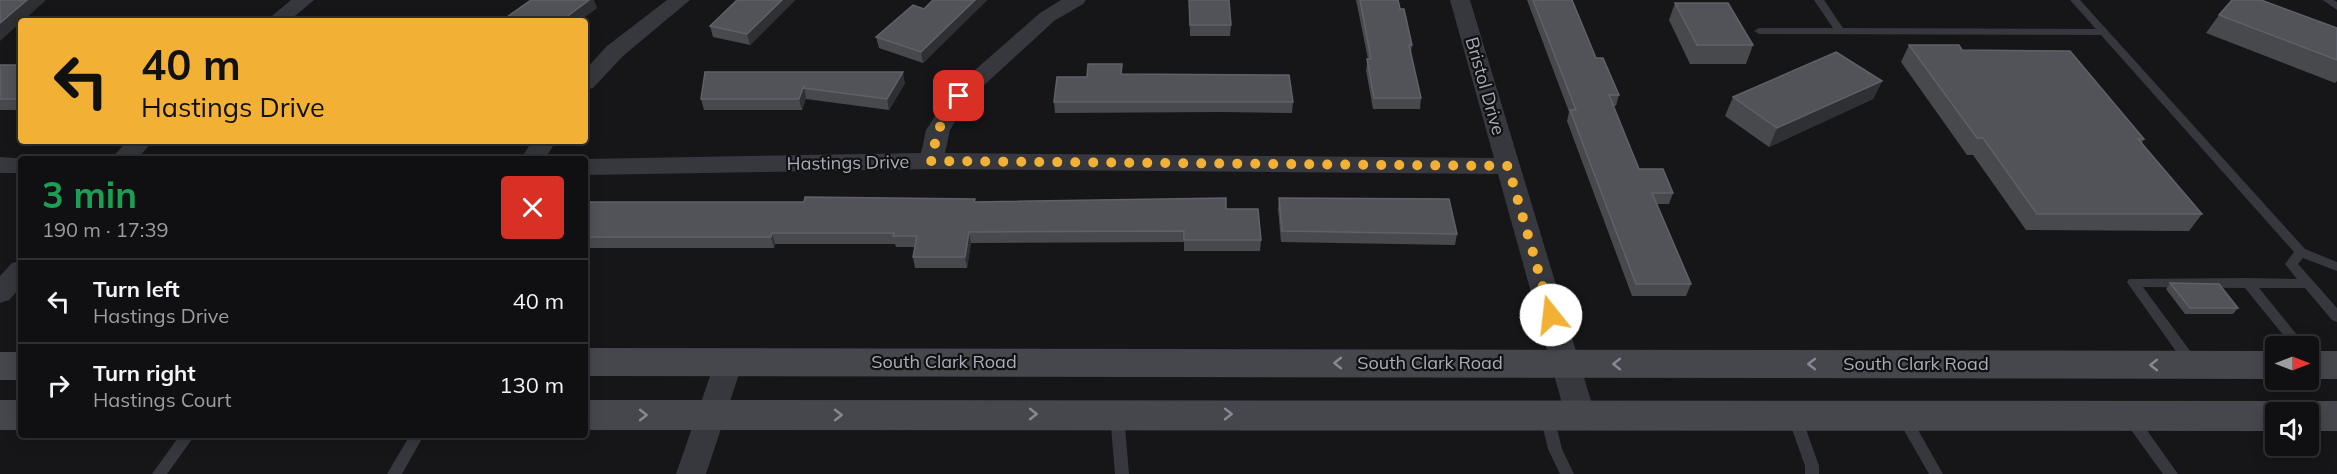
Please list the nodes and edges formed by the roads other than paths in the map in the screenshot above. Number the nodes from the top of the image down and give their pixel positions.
1 (304, 0) edge
2 (680, 0) edge
3 (1076, 0) edge
4 (1460, 0) edge
5 (1819, 0) edge
6 (2075, 0) edge
7 (2328, 0) edge
8 (2337, 7) edge
9 (280, 18) edge
10 (1759, 31) dead end
11 (1840, 32) junction
12 (2103, 32) junction
13 (588, 80) edge
14 (138, 144) edge
15 (126, 156) edge
16 (931, 161) junction
17 (0, 165) edge
18 (18, 165) edge
19 (1508, 166) junction
20 (588, 167) edge
21 (2301, 252) junction
22 (2337, 267) edge
23 (18, 273) edge
24 (2247, 282) junction
25 (2308, 284) junction
26 (0, 293) edge
27 (2337, 317) edge
28 (2293, 336) edge
29 (588, 362) edge
30 (729, 362) junction
31 (1566, 363) junction
32 (2194, 365) junction
33 (2265, 365) edge
34 (0, 366) edge
35 (18, 366) edge
36 (1117, 414) junction
37 (1563, 414) junction
38 (1794, 414) junction
39 (0, 415) edge
40 (18, 415) edge
41 (588, 415) edge
42 (710, 415) junction
43 (1902, 415) junction
44 (2129, 415) junction
45 (2265, 416) edge
46 (2319, 416) edge
47 (2337, 416) edge
48 (186, 438) edge
49 (415, 438) edge
50 (159, 474) edge
51 (394, 474) edge
52 (691, 474) edge
53 (1122, 474) edge
54 (1566, 474) edge
55 (1812, 474) edge
56 (1936, 474) edge
57 (2170, 474) edge

1 - 9 street
2 - 13 street
3 - 16 street
4 - 19 street, Bristol Drive
5 - 11 lane
6 - 12 lane
7 - 8 lane
10 - 11 lane
11 - 12 lane
12 - 21 lane
14 - 15 street
16 - 19 street, Hastings Drive
16 - 20 street, Hastings Drive
17 - 18 street
19 - 31 street, Bristol Drive
21 - 22 lane
21 - 25 lane
23 - 26 street
24 - 25 lane
24 - 28 lane
24 - 32 lane
25 - 27 lane
29 - 30 main road, South Clark Road
31 -> 30 main road, South Clark Road
30 - 42 street
32 -> 31 main road, South Clark Road
31 - 37 street, Bristol Drive
32 - 33 main road, South Clark Road
34 - 35 main road
36 -> 37 main road
42 -> 36 main road
36 - 53 lane
37 - 38 main road
37 - 54 lane
38 - 43 main road
38 - 55 lane
39 - 40 main road
41 -> 42 main road
42 - 52 street
43 - 44 main road
43 - 56 lane
44 - 45 main road
44 - 57 lane
46 - 47 main road
48 - 50 lane
49 - 51 lane

